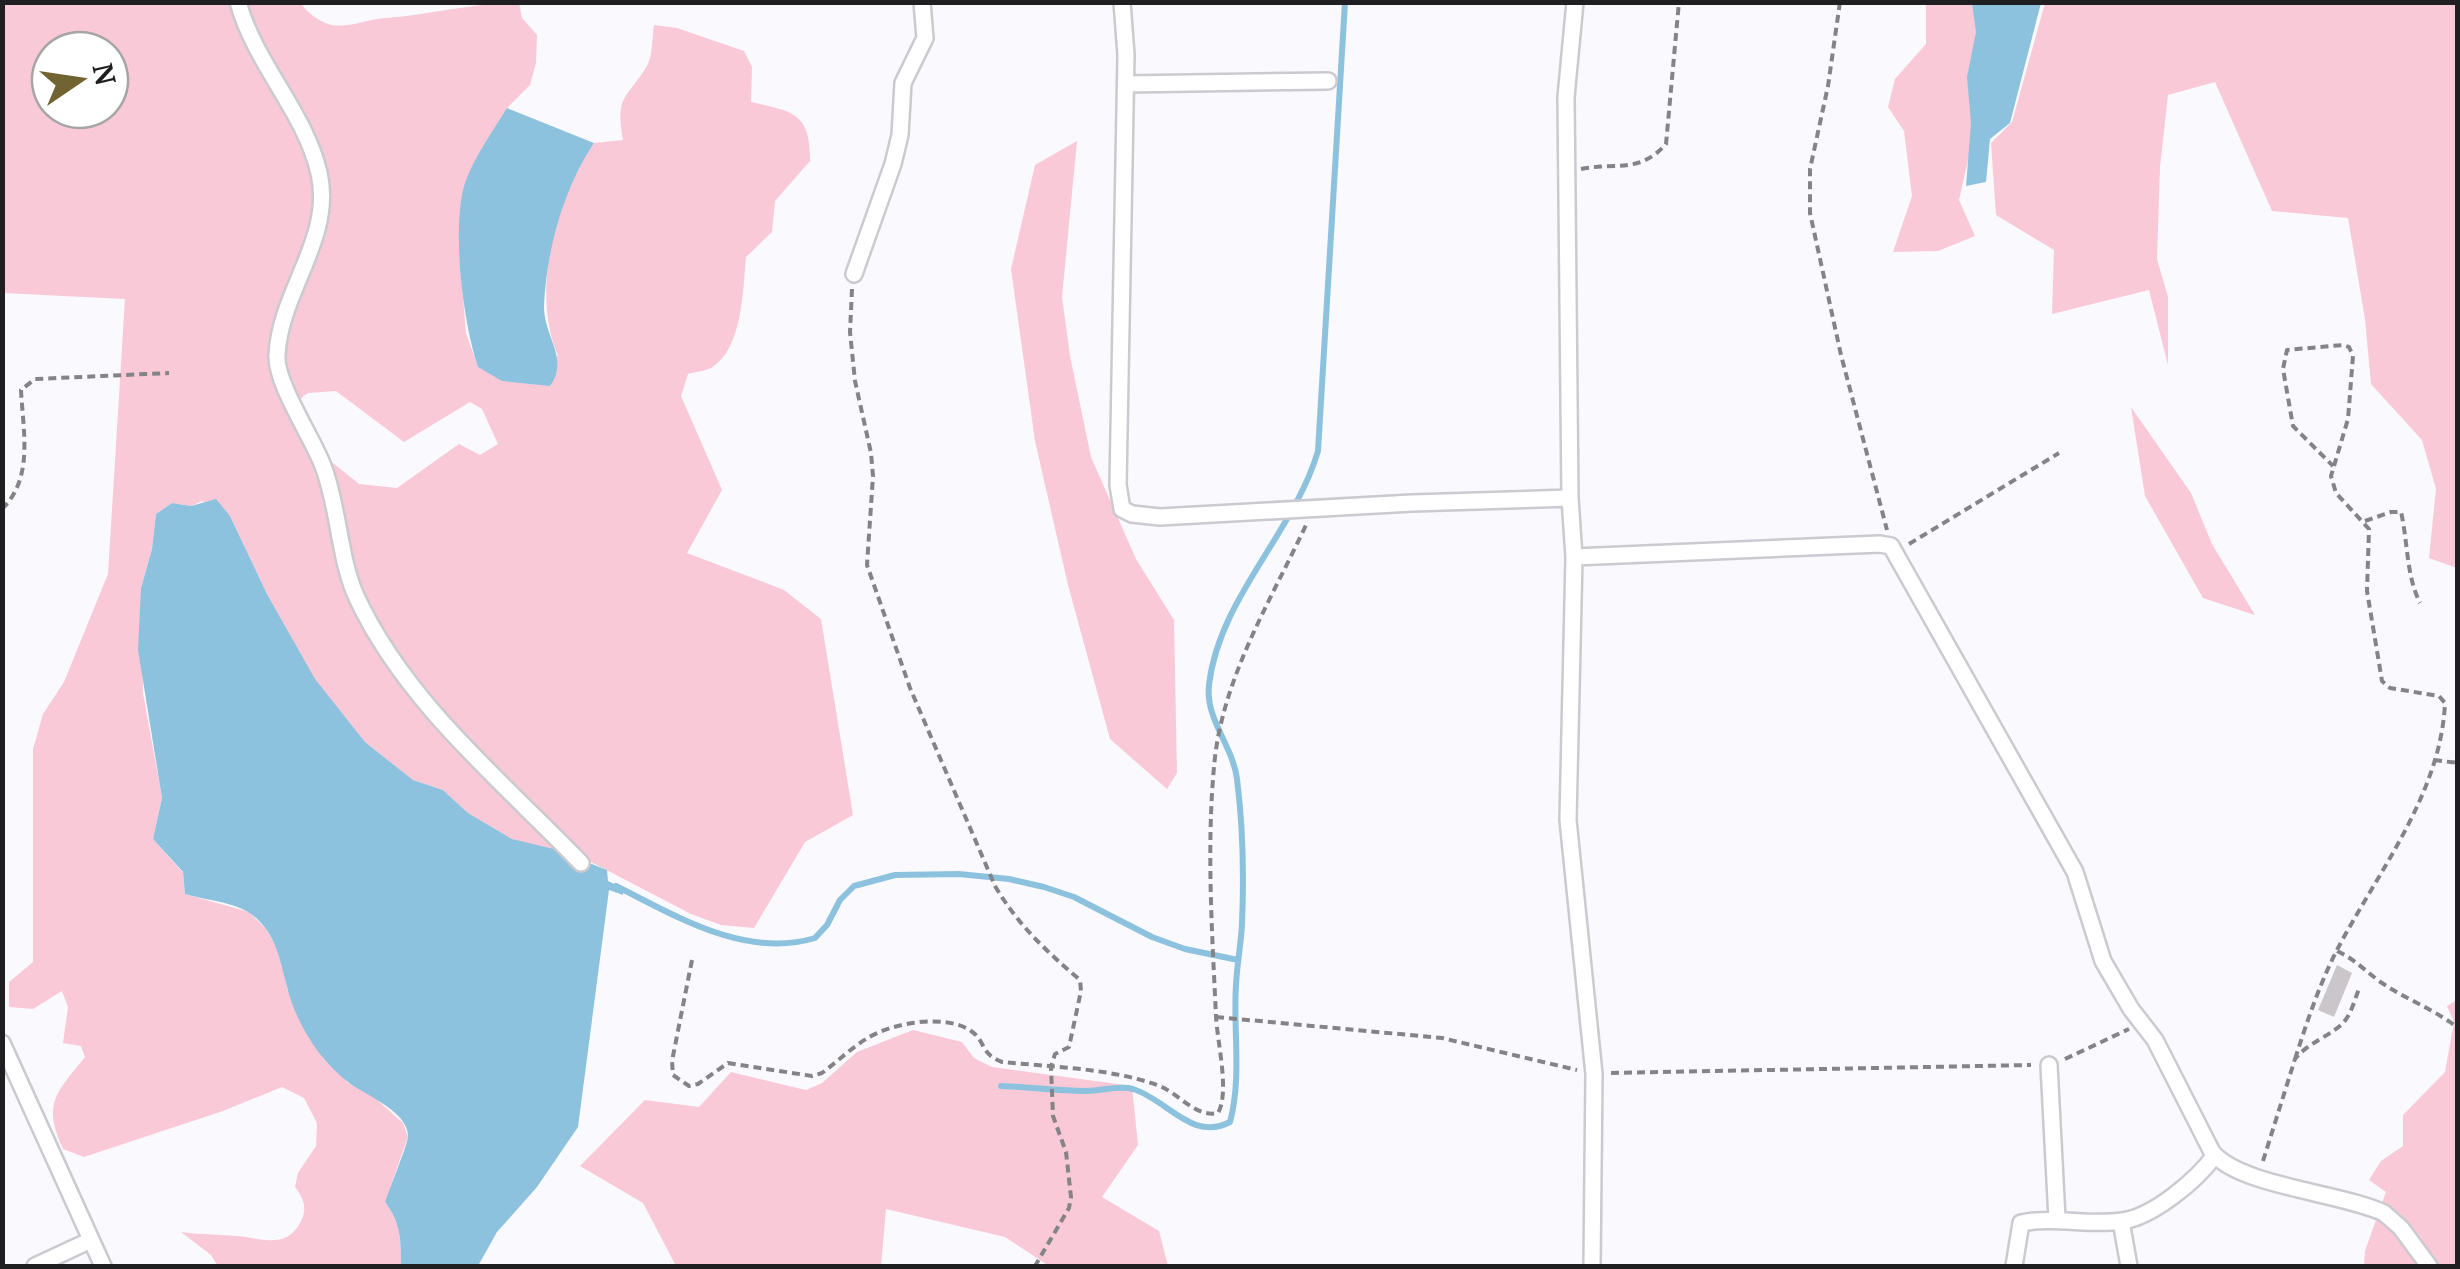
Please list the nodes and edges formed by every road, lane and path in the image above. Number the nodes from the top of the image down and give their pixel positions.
1 (238, 2) edge
2 (922, 2) edge
3 (1122, 2) edge
4 (1575, 2) edge
5 (1679, 2) edge
6 (1840, 2) edge
7 (1328, 82) dead end
8 (1126, 84) junction
9 (1566, 174) junction
10 (854, 274) joint
11 (170, 373) dead end
12 (2060, 453) dead end
13 (2333, 466) junction
14 (1570, 498) junction
15 (1314, 508) junction
16 (2, 509) edge
17 (2365, 522) junction
18 (1891, 548) junction
19 (1574, 557) junction
20 (2420, 602) dead end
21 (2434, 760) junction
22 (2458, 764) edge
23 (582, 863) dead end
24 (2337, 950) junction
25 (692, 960) dead end
26 (2359, 989) dead end
27 (1216, 1017) junction
28 (2142, 1022) junction
29 (2458, 1028) edge
30 (2, 1043) edge
31 (2296, 1059) junction
32 (2049, 1065) junction
33 (1051, 1067) junction
34 (1594, 1074) junction
35 (2215, 1155) junction
36 (2262, 1164) dead end
37 (2057, 1220) junction
38 (2121, 1221) junction
39 (91, 1240) junction
40 (35, 1266) edge
41 (102, 1266) edge
42 (1034, 1266) edge
43 (1592, 1266) edge
44 (2014, 1266) edge
45 (2130, 1266) edge
46 (2429, 1266) edge

1 - 23 street
2 - 10 street
3 - 8 street
4 - 9 street
5 - 9 path
6 - 18 path
7 - 8 street
8 - 15 street
9 - 14 street
10 - 33 path
11 - 16 path
12 - 18 path
13 - 13 path
13 - 17 path
14 - 15 street
14 - 19 street
15 - 27 path
17 - 20 path
17 - 21 path
18 - 19 street
18 - 28 street
19 - 34 street
21 - 22 path
21 - 24 path
24 - 29 path
24 - 31 path
25 - 33 path
26 - 31 path
27 - 33 path
27 - 34 path
28 - 32 path
28 - 35 street
30 - 39 street
31 - 36 path
32 - 34 path
32 - 37 street
33 - 42 path
34 - 43 street
35 - 38 street
35 - 46 street
37 - 38 street
37 - 44 street
38 - 45 street
39 - 40 street
39 - 41 street

